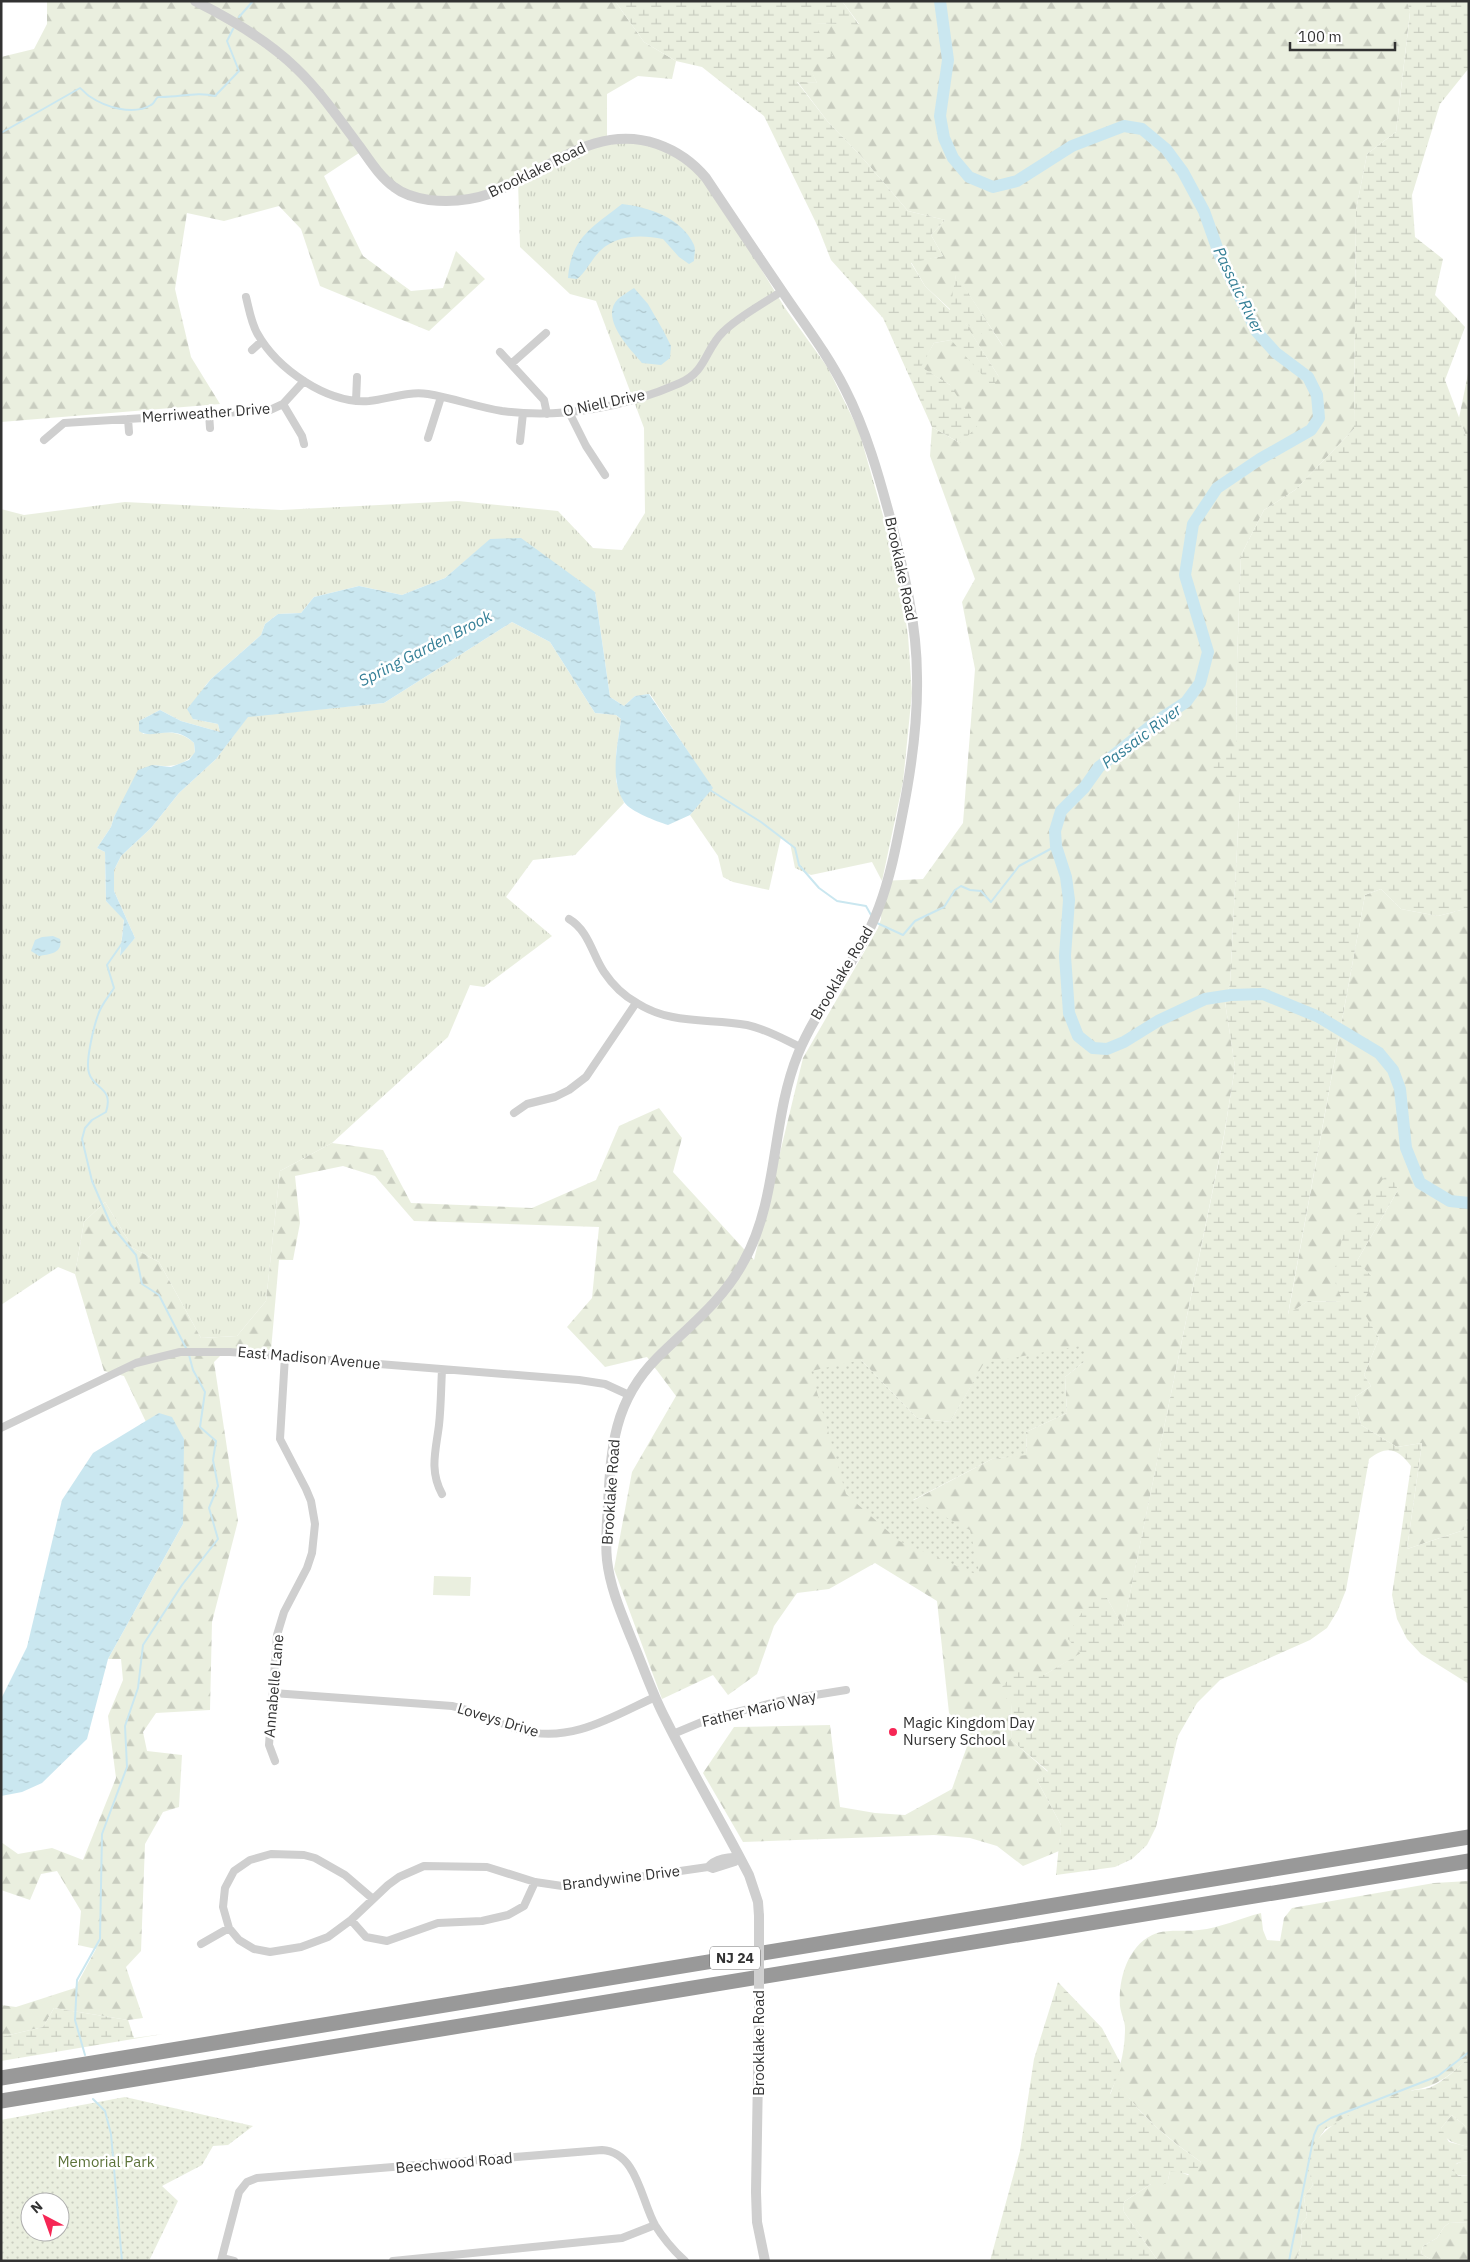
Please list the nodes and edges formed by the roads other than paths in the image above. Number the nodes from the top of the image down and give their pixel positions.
1 (195, 1) edge
2 (782, 291) junction
3 (246, 297) dead end
4 (546, 332) dead end
5 (262, 341) junction
6 (252, 350) dead end
7 (500, 352) dead end
8 (510, 364) junction
9 (357, 378) dead end
10 (304, 381) junction
11 (441, 397) junction
12 (356, 401) junction
13 (283, 404) junction
14 (569, 412) junction
15 (523, 413) junction
16 (209, 414) junction
17 (547, 414) junction
18 (128, 419) junction
19 (210, 428) dead end
20 (129, 432) dead end
21 (428, 438) dead end
22 (44, 440) dead end
23 (520, 441) dead end
24 (304, 444) dead end
25 (605, 475) dead end
26 (569, 919) dead end
27 (636, 1003) junction
28 (800, 1047) junction
29 (514, 1113) dead end
30 (286, 1356) junction
31 (442, 1370) junction
32 (629, 1395) junction
33 (1, 1428) edge
34 (442, 1494) dead end
35 (846, 1690) dead end
36 (273, 1693) junction
37 (656, 1697) junction
38 (673, 1734) junction
39 (275, 1761) dead end
40 (1469, 1837) edge
41 (740, 1858) junction
42 (1469, 1861) edge
43 (534, 1882) junction
44 (373, 1898) junction
45 (351, 1920) junction
46 (229, 1928) junction
47 (200, 1944) dead end
48 (1, 2078) edge
49 (1, 2101) edge
50 (655, 2225) junction
51 (222, 2259) edge
52 (234, 2261) edge
53 (393, 2261) edge
54 (685, 2261) edge
55 (765, 2261) edge

1 - 2 street, Brooklake Road
2 - 14 street, O Niell Drive
2 - 28 street, Brooklake Road
3 - 5 street, O Niell Drive
4 - 8 street
5 - 6 street
5 - 10 street, O Niell Drive
7 - 8 street
8 - 17 street
9 - 12 street
10 - 12 street, O Niell Drive
10 - 13 street
11 - 12 street, O Niell Drive
11 - 15 street, O Niell Drive
11 - 21 street
13 - 16 street, Merriweather Drive
13 - 24 street
14 - 17 street, O Niell Drive
14 - 25 street
15 - 17 street, O Niell Drive
15 - 23 street
16 - 18 street, Merriweather Drive
16 - 19 street
18 - 20 street
18 - 22 street, Merriweather Drive
26 - 27 street
27 - 28 street
27 - 29 street
28 - 32 street, Brooklake Road
30 - 31 street, East Madison Avenue
30 - 33 street, East Madison Avenue
30 - 36 street, Annabelle Lane
31 - 32 street, East Madison Avenue
31 - 34 street
32 - 37 street, Brooklake Road
35 - 38 street, Father Mario Way
36 - 37 street, Loveys Drive
36 - 39 street, Annabelle Lane
37 - 38 street, Brooklake Road
38 - 41 street, Brooklake Road
40 - 48 highway, NJ 24
41 - 43 street, Brandywine Drive
41 - 55 street, Brooklake Road, bridge
42 - 49 highway, NJ 24
43 - 44 street, Brandywine Drive
43 - 45 street
44 - 45 street, Brandywine Drive
44 - 46 street
45 - 46 street, Brandywine Drive
46 - 47 street
50 - 51 street, Beechwood Road
50 - 53 street
50 - 54 street, Beechwood Road
51 - 52 street

